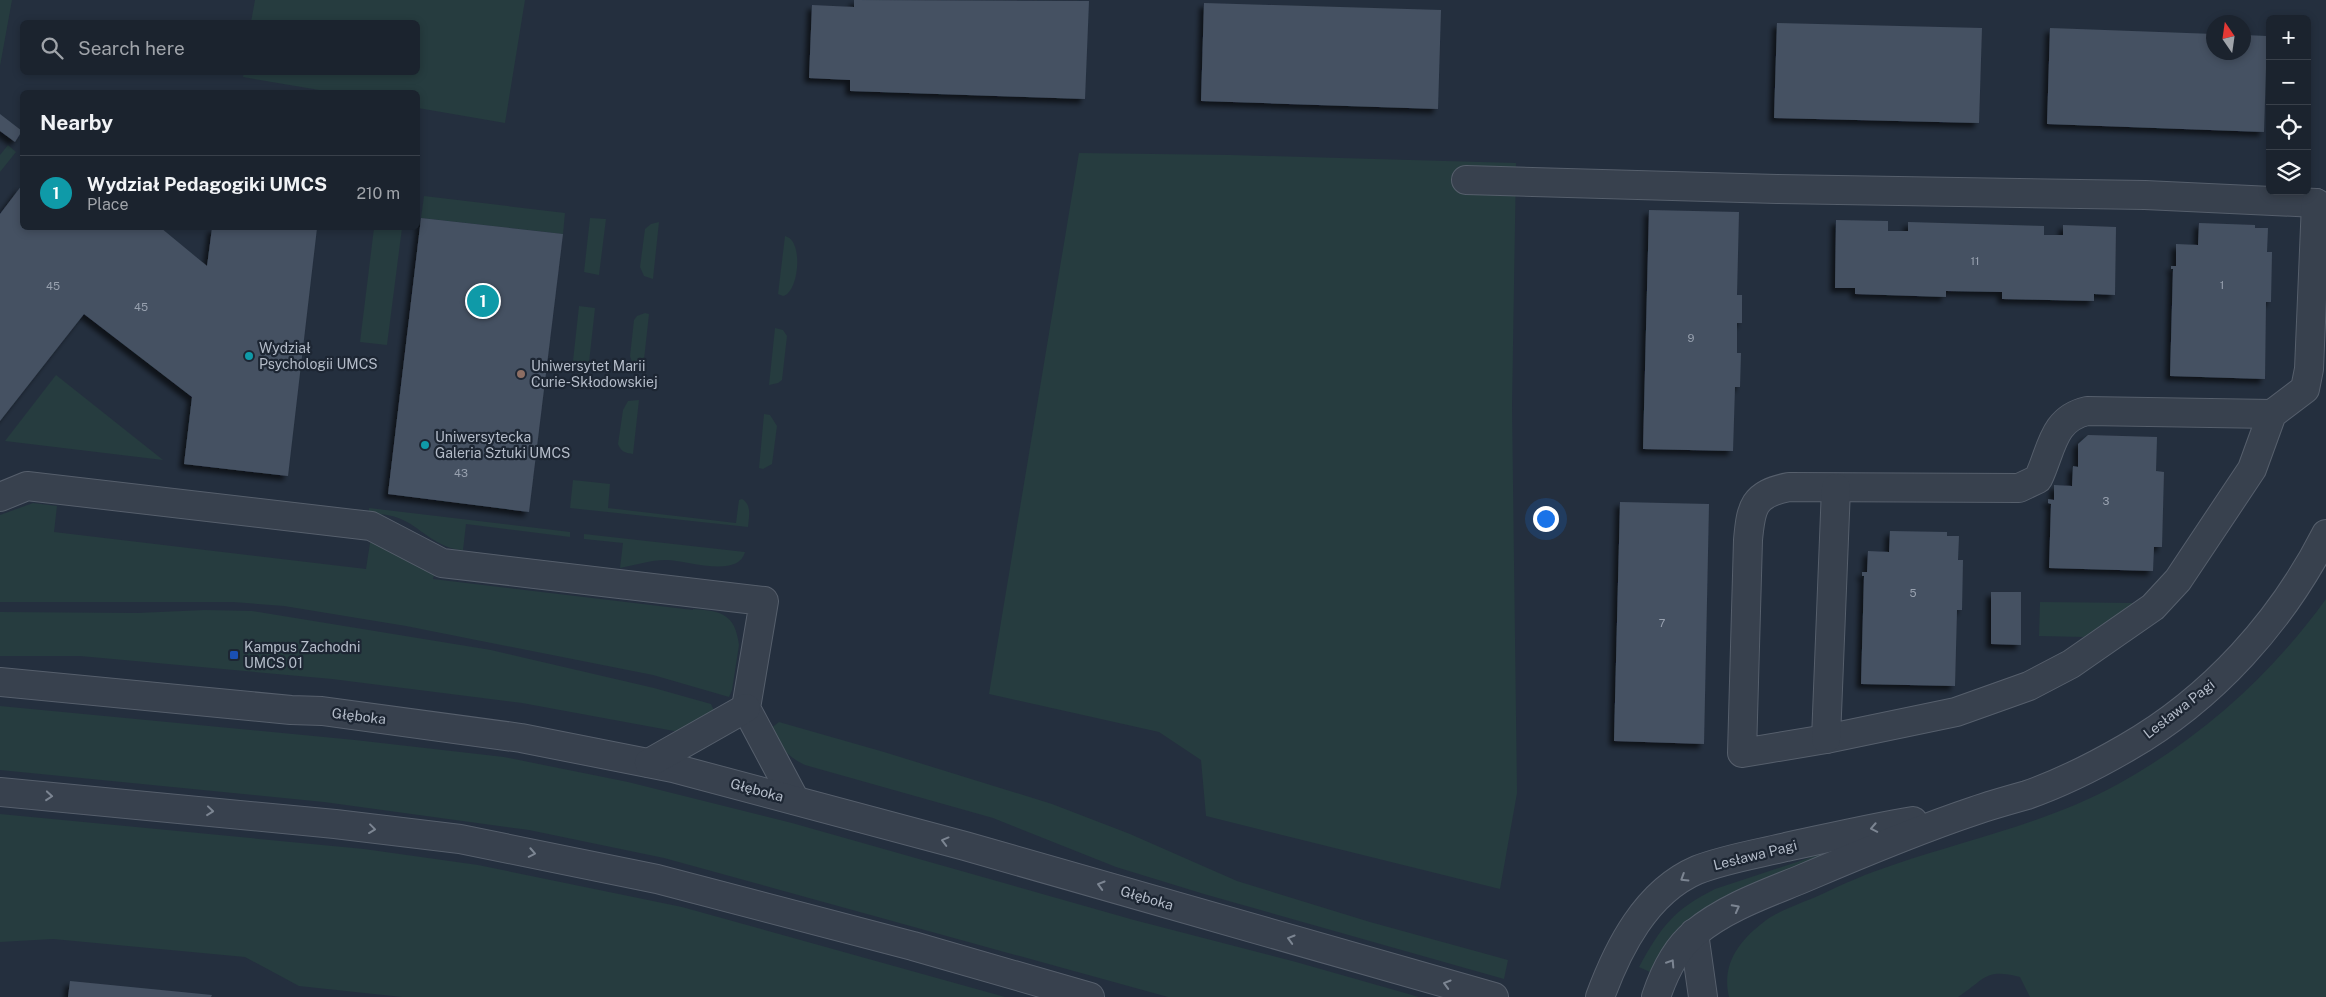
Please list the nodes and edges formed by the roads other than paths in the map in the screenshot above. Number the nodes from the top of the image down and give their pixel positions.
1 (1466, 180) dead end
2 (2321, 206) edge
3 (2272, 414) junction
4 (1836, 488) junction
5 (0, 497) edge
6 (2326, 534) edge
7 (0, 682) edge
8 (746, 708) junction
9 (1826, 739) junction
10 (649, 763) junction
11 (0, 792) edge
12 (795, 800) junction
13 (1974, 811) junction
14 (1694, 933) junction
15 (1090, 997) edge
16 (1494, 997) edge
17 (1600, 997) edge
18 (1656, 997) edge
19 (1703, 997) edge

1 - 2 street
2 - 3 street
3 - 4 street
3 - 9 street
4 - 9 street
4 - 9 street
5 - 8 street
6 - 13 street, Lesława Pagi
7 - 10 street, Głęboka
8 - 10 street
8 - 12 street
10 - 12 street, Głęboka
11 -> 15 street
16 -> 12 street, Głęboka
14 -> 13 street, Lesława Pagi
13 -> 17 street, Lesława Pagi
18 -> 14 street, Lesława Pagi
14 - 19 street

